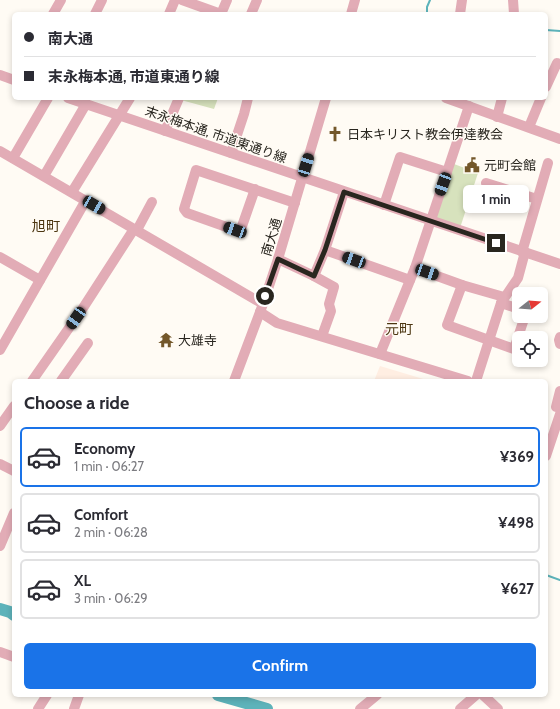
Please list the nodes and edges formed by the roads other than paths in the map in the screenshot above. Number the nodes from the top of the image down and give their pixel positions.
1 (61, 0) edge
2 (102, 0) edge
3 (175, 0) edge
4 (182, 0) edge
5 (227, 0) edge
6 (257, 0) edge
7 (355, 0) edge
8 (462, 0) edge
9 (513, 0) edge
10 (54, 12) edge
11 (96, 12) edge
12 (170, 12) edge
13 (213, 12) edge
14 (219, 12) edge
15 (251, 12) edge
16 (351, 12) edge
17 (460, 12) edge
18 (514, 12) edge
19 (560, 64) edge
20 (0, 75) edge
21 (12, 79) edge
22 (548, 83) edge
23 (46, 100) edge
24 (74, 100) edge
25 (129, 100) edge
26 (178, 100) edge
27 (248, 100) edge
28 (325, 100) edge
29 (452, 100) edge
30 (501, 100) edge
31 (540, 100) edge
32 (86, 104) junction
33 (469, 106) junction
34 (120, 116) junction
35 (497, 117) junction
36 (529, 127) junction
37 (165, 131) junction
38 (560, 139) edge
39 (231, 153) junction
40 (4, 156) edge
41 (548, 163) dead end
42 (447, 172) junction
43 (44, 176) junction
44 (302, 177) junction
45 (486, 183) dead end
46 (256, 189) junction
47 (72, 192) junction
48 (344, 192) junction
49 (537, 199) junction
50 (86, 200) junction
51 (152, 202) dead end
52 (295, 203) junction
53 (384, 205) junction
54 (430, 220) junction
55 (136, 229) junction
56 (325, 250) junction
57 (523, 252) junction
58 (278, 259) junction
59 (1, 261) edge
60 (560, 264) edge
61 (415, 268) junction
62 (314, 276) junction
63 (40, 280) junction
64 (410, 280) junction
65 (462, 285) junction
66 (502, 300) junction
67 (512, 305) edge
68 (261, 308) junction
69 (523, 323) edge
70 (322, 336) junction
71 (560, 337) edge
72 (490, 339) junction
73 (88, 343) dead end
74 (560, 344) edge
75 (0, 350) edge
76 (380, 354) junction
77 (33, 379) edge
78 (62, 379) edge
79 (235, 379) edge
80 (461, 379) edge
81 (477, 379) edge
82 (560, 391) edge
83 (12, 409) edge
84 (555, 409) edge
85 (0, 426) edge
86 (548, 446) edge
87 (0, 464) edge
88 (12, 469) edge
89 (12, 520) edge
90 (0, 546) edge
91 (0, 652) edge
92 (12, 656) edge
93 (46, 697) edge
94 (78, 697) edge
95 (474, 697) edge
96 (485, 697) edge
97 (38, 709) edge
98 (74, 709) edge
99 (460, 709) edge
100 (498, 709) edge

1 - 10 street
2 - 11 street
3 - 12 street
4 - 13 street
5 - 14 street
6 - 15 street
7 - 16 street
8 - 17 street
9 - 18 street
19 - 22 street
20 - 21 street
23 - 40 street
24 - 32 street, 末永梅本通, 市道東通り線
25 - 34 street
26 - 37 street
27 - 39 street
28 - 44 street, 南大通
29 - 33 street
30 - 35 street
31 - 36 street
32 - 34 street, 末永梅本通, 市道東通り線
32 - 43 street
33 - 35 street
33 - 42 street
34 - 37 street, 末永梅本通, 市道東通り線
34 - 47 street
35 - 36 street
36 - 38 street
37 - 39 street, 末永梅本通, 市道東通り線
39 - 44 street, 末永梅本通, 市道東通り線
40 - 43 street
41 - 49 street
42 - 53 street
42 - 54 street
43 - 47 street
44 - 48 street, 末永梅本通, 市道東通り線
44 - 52 street, 南大通
45 - 49 street
46 - 46 street
46 - 52 street
47 - 50 street
48 - 53 street, 末永梅本通, 市道東通り線
48 - 56 street
49 - 57 street
50 - 55 street
50 - 63 street
51 - 55 street
52 - 58 street, 南大通
53 - 54 street, 末永梅本通, 市道東通り線
54 - 57 street, 末永梅本通, 市道東通り線
54 - 61 street
55 - 68 street
55 - 77 street
56 - 62 street
56 - 64 street
57 - 60 street, 末永梅本通, 市道東通り線
57 - 66 street
58 - 62 street
58 - 68 street, 南大通
59 - 63 street
61 - 64 street
61 - 65 street
62 - 70 street
63 - 75 street
64 - 76 street
65 - 66 street
65 - 72 street
66 - 67 street
66 - 72 street
68 - 70 street
68 - 79 street, 南大通
69 - 72 street
70 - 76 street
71 - 74 street
72 - 81 street
73 - 78 street
76 - 80 street
82 - 84 street
83 - 85 street
84 - 86 street
87 - 88 street
89 - 90 street
91 - 92 street
93 - 97 street
94 - 98 street
95 - 99 street
96 - 100 street

